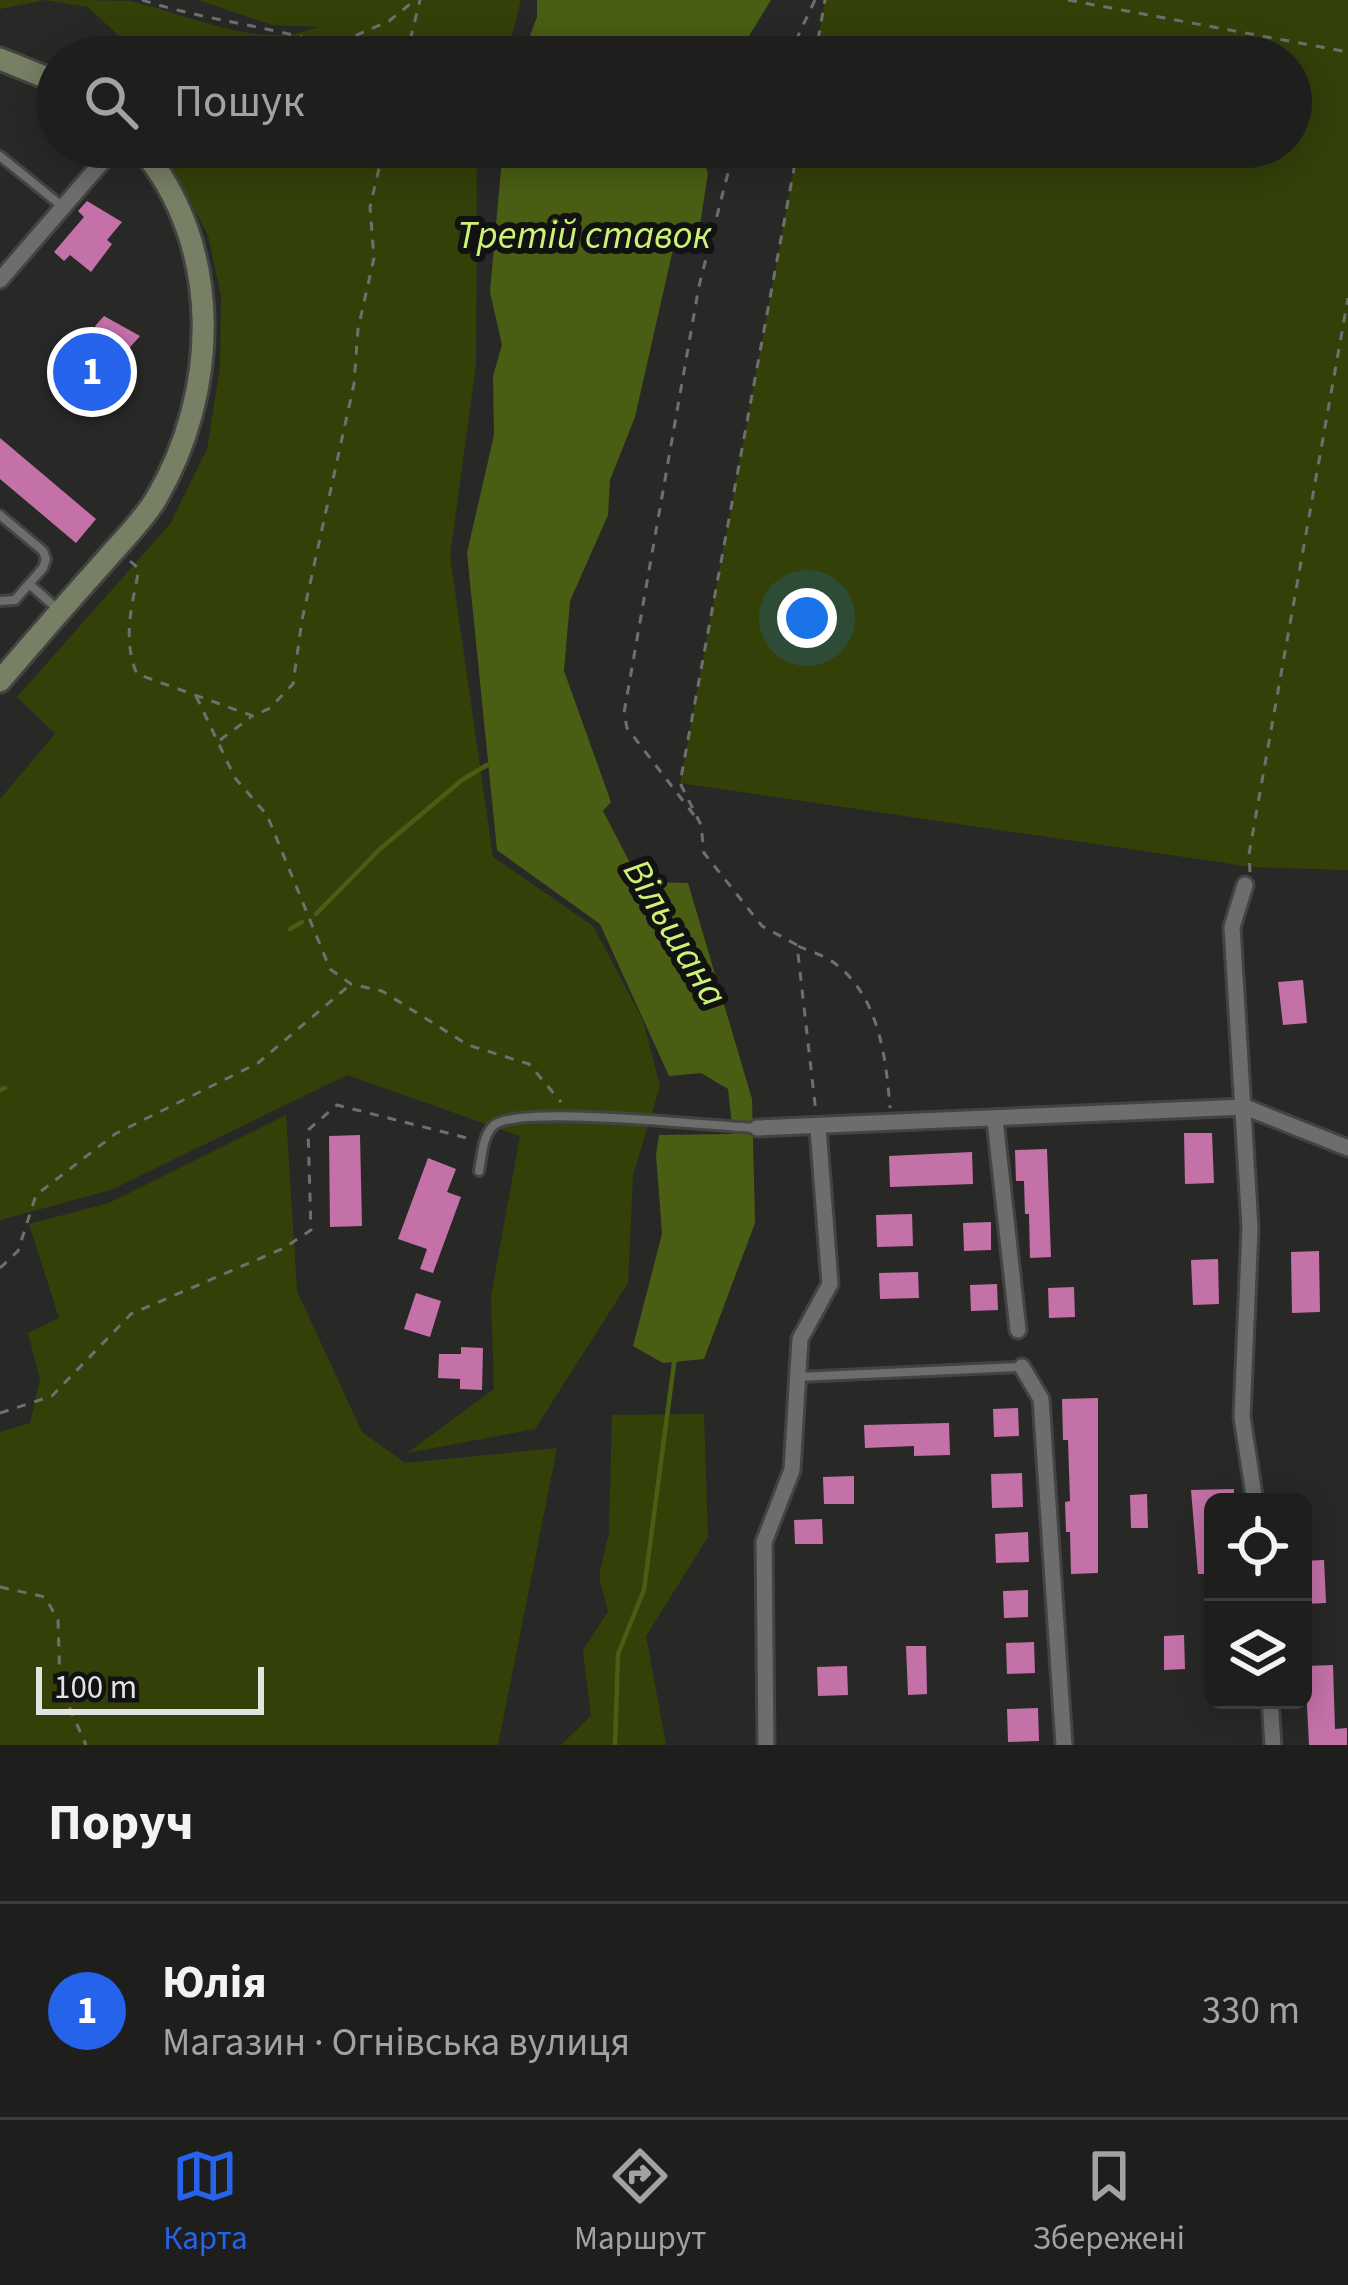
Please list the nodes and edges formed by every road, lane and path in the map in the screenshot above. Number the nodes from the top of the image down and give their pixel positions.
1 (142, 0) edge
2 (418, 0) edge
3 (815, 0) edge
4 (826, 0) edge
5 (1069, 0) edge
6 (301, 36) edge
7 (353, 36) edge
8 (410, 36) edge
9 (798, 36) edge
10 (819, 36) edge
11 (1262, 36) edge
12 (1312, 45) edge
13 (1348, 52) edge
14 (0, 59) edge
15 (36, 74) edge
16 (0, 156) edge
17 (97, 168) edge
18 (158, 168) edge
19 (379, 168) edge
20 (730, 168) edge
21 (794, 168) edge
22 (63, 207) junction
23 (0, 280) edge
24 (1348, 298) edge
25 (0, 514) edge
26 (116, 548) junction
27 (29, 584) junction
28 (0, 601) edge
29 (60, 611) junction
30 (0, 681) edge
31 (195, 695) junction
32 (253, 716) junction
33 (218, 742) junction
34 (701, 825) junction
35 (1252, 867) dead end
36 (1245, 884) dead end
37 (797, 945) junction
38 (351, 984) junction
39 (1245, 1107) junction
40 (573, 1116) junction
41 (995, 1120) junction
42 (891, 1125) junction
43 (757, 1128) joint
44 (818, 1128) junction
45 (484, 1141) junction
46 (1348, 1148) edge
47 (479, 1171) dead end
48 (0, 1268) edge
49 (1018, 1330) dead end
50 (1022, 1367) joint
51 (797, 1377) junction
52 (0, 1414) edge
53 (1255, 1493) edge
54 (0, 1587) edge
55 (1271, 1709) edge
56 (86, 1745) edge
57 (766, 1745) edge
58 (1064, 1745) edge
59 (1273, 1745) edge

1 - 6 path
2 - 7 path
2 - 8 path
3 - 9 path
4 - 10 path
5 - 11 path
12 - 13 path
14 - 15 street
16 - 22 lane
17 - 22 street
18 - 26 street
19 - 32 path
20 - 34 path
21 - 34 path
22 - 23 street
24 - 35 path
25 - 27 lane
26 - 29 street
26 - 31 path
27 - 28 lane
27 - 29 lane
29 - 30 street
31 - 32 path
31 - 33 path
32 - 33 path
33 - 38 path
34 - 37 path
36 - 39 street
37 - 42 path
37 - 44 path
38 - 40 path
38 - 48 path
39 - 41 street
39 - 46 street
39 - 53 street
40 - 43 lane
40 - 45 lane
41 - 42 street
41 - 49 street
42 - 44 street
43 - 44 street
44 - 51 street
45 - 47 lane
45 - 52 path
50 - 51 lane
50 - 58 street
51 - 57 street
54 - 56 path
55 - 59 street

